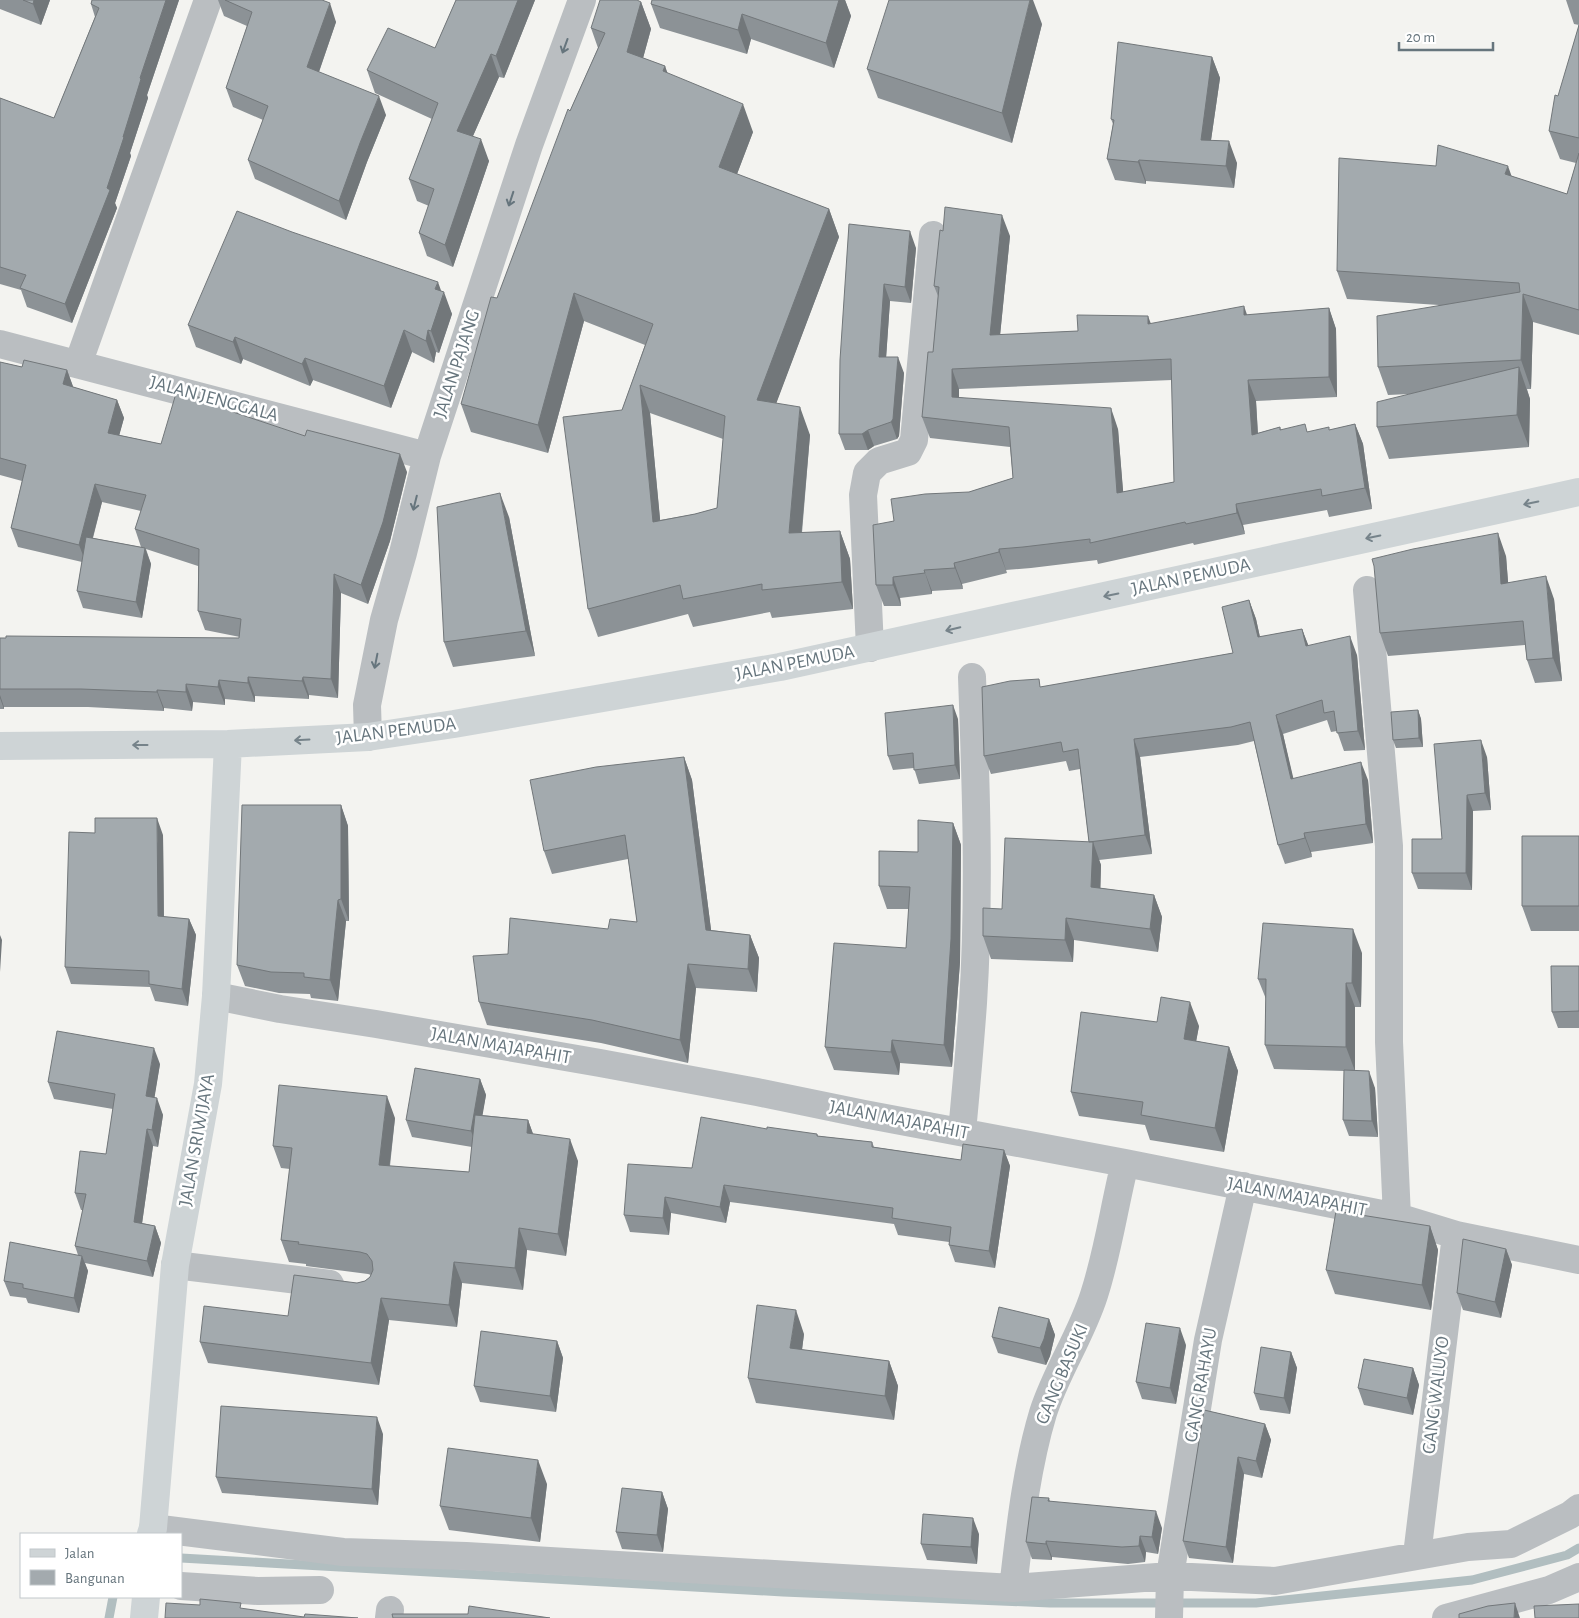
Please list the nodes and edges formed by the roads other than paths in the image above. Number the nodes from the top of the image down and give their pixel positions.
1 (208, 0) edge
2 (582, 0) edge
3 (933, 235) dead end
4 (0, 344) edge
5 (78, 364) junction
6 (427, 456) junction
7 (1579, 492) edge
8 (1367, 590) dead end
9 (870, 648) junction
10 (972, 678) dead end
11 (368, 737) junction
12 (228, 744) junction
13 (0, 746) edge
14 (216, 996) junction
15 (962, 1132) junction
16 (1125, 1162) junction
17 (1243, 1186) junction
18 (1397, 1217) junction
19 (1456, 1235) junction
20 (1579, 1260) edge
21 (175, 1265) junction
22 (356, 1288) edge
23 (1579, 1508) edge
24 (152, 1531) edge
25 (170, 1533) edge
26 (182, 1534) edge
27 (1417, 1555) junction
28 (1579, 1577) edge
29 (1170, 1581) junction
30 (182, 1586) edge
31 (1013, 1588) junction
32 (320, 1590) dead end
33 (146, 1598) edge
34 (144, 1618) edge
35 (1169, 1618) edge
36 (1446, 1618) edge

1 - 5 street
2 -> 6 street, JALAN PAJANG
3 - 9 street
4 - 5 street, JALAN JENGGALA
5 - 6 street, JALAN JENGGALA
6 -> 11 street, JALAN PAJANG
7 -> 9 main road, JALAN PEMUDA
8 - 18 street
9 - 11 main road, JALAN PEMUDA
10 - 15 street
11 -> 12 main road, JALAN PEMUDA
12 -> 13 main road, JALAN PEMUDA
12 - 14 main road, JALAN SRIWIJAYA
14 - 15 street, JALAN MAJAPAHIT
14 - 21 main road, JALAN SRIWIJAYA
15 - 16 street, JALAN MAJAPAHIT
16 - 17 street, JALAN MAJAPAHIT
16 - 31 street, GANG BASUKI
17 - 18 street, JALAN MAJAPAHIT
17 - 29 street, GANG RAHAYU
18 - 19 street, JALAN MAJAPAHIT
19 - 20 street, JALAN MAJAPAHIT
19 - 27 street, GANG WALUYO
21 - 22 street
21 - 24 main road, JALAN SRIWIJAYA
23 - 27 street
24 - 25 street
26 - 31 street
27 - 29 street
28 - 36 street
29 - 31 street
29 - 35 street, GANG RAHAYU
30 - 32 street
33 - 34 main road

